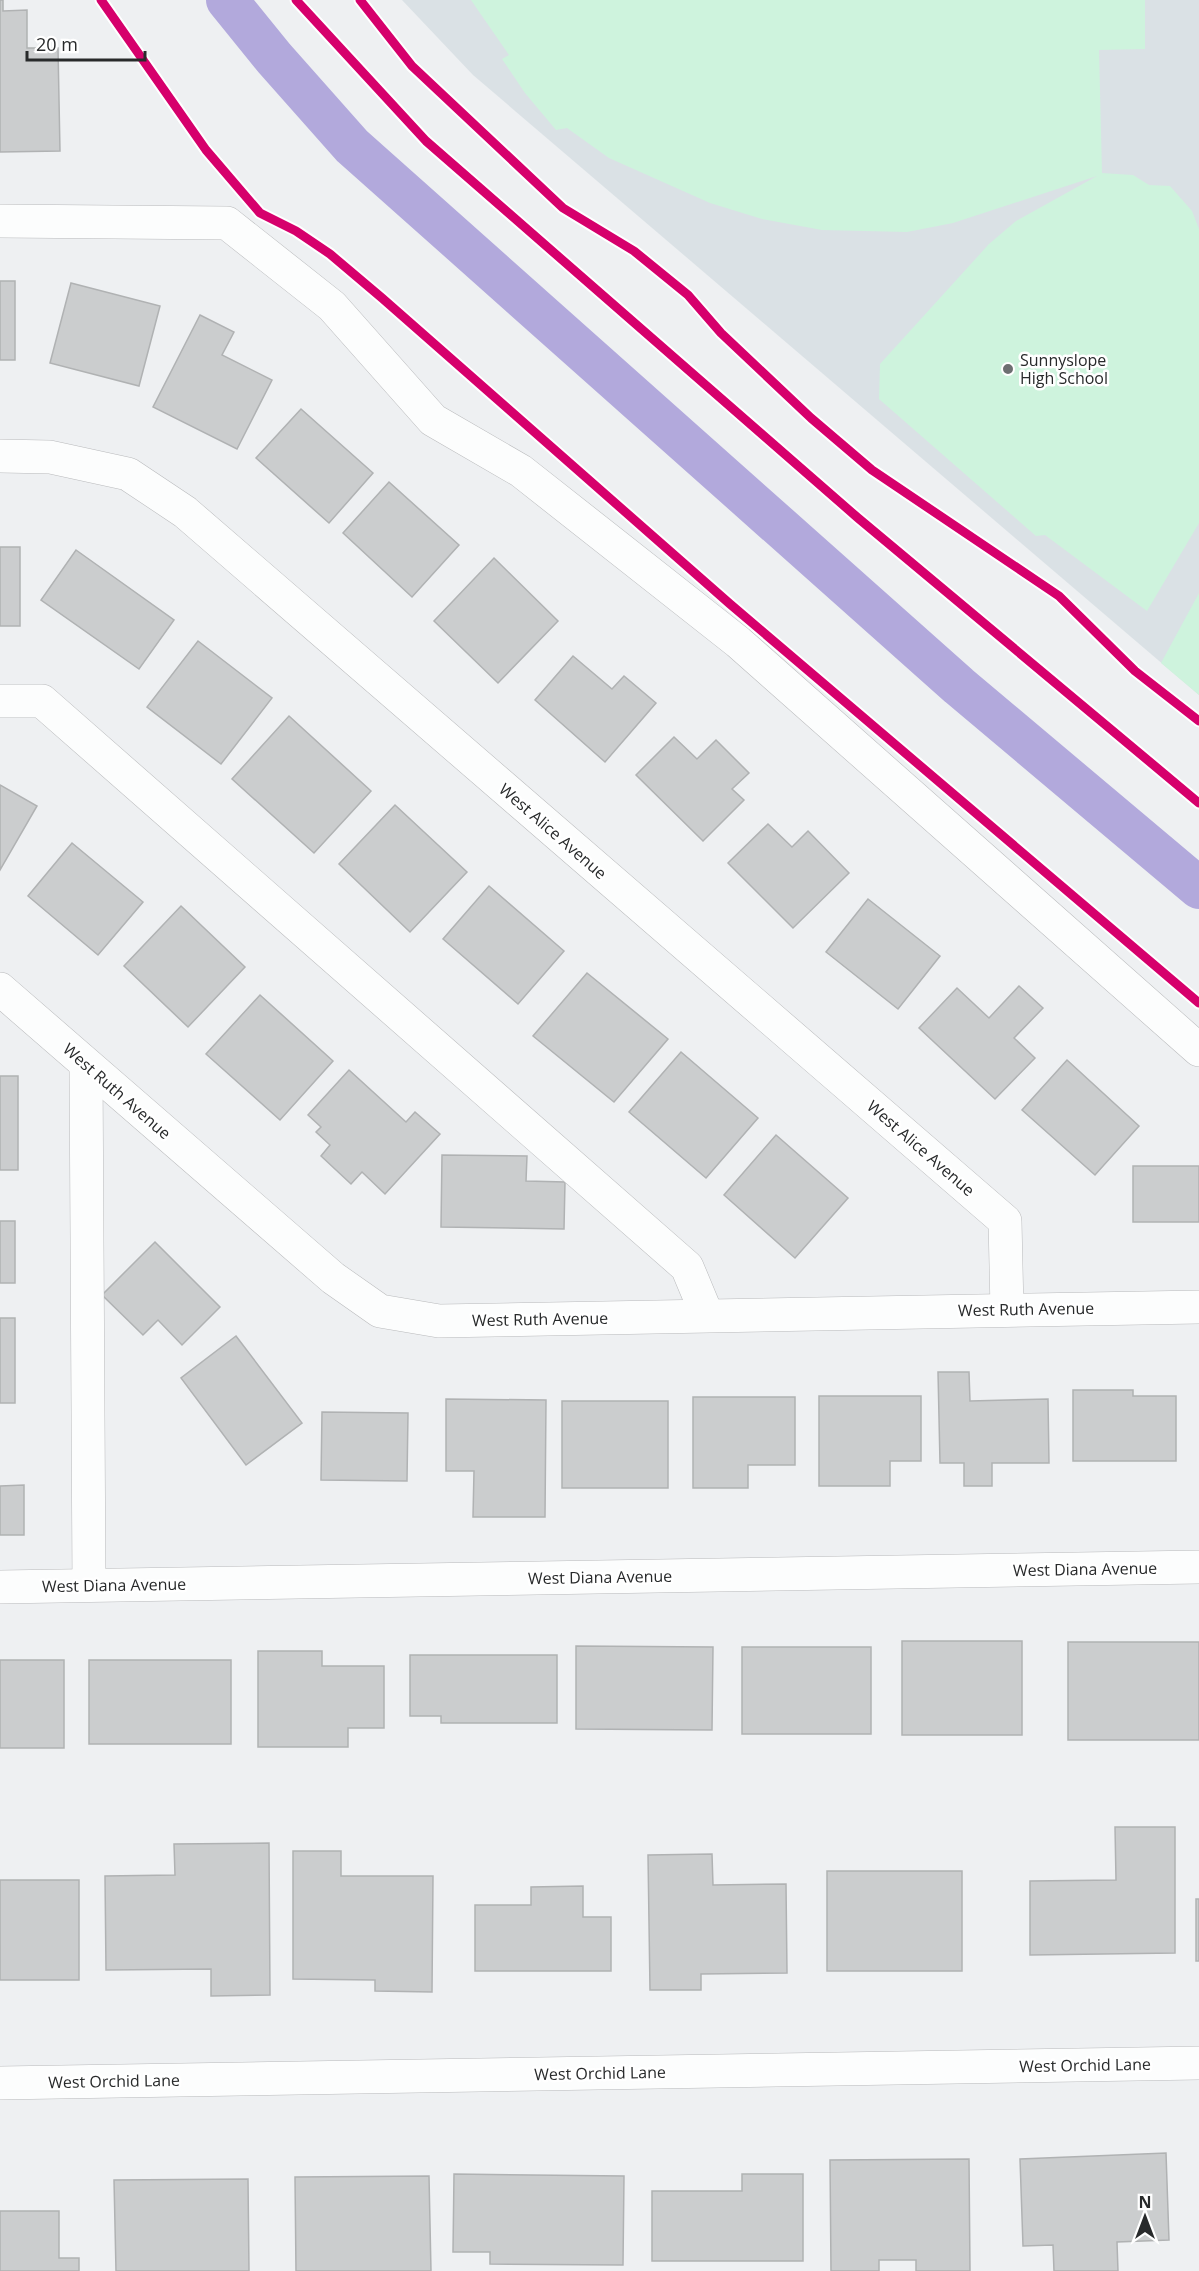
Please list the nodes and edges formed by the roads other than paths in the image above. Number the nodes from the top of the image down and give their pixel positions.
1 (0, 221) edge
2 (0, 456) edge
3 (0, 701) edge
4 (0, 989) edge
5 (1199, 1050) edge
6 (86, 1065) junction
7 (1199, 1307) edge
8 (1007, 1310) junction
9 (707, 1315) junction
10 (1199, 1567) edge
11 (88, 1585) junction
12 (0, 1587) edge
13 (1199, 2063) edge
14 (0, 2083) edge

1 - 5 street
2 - 8 street, West Alice Avenue
3 - 9 street
4 - 6 street, West Ruth Avenue
6 - 9 street, West Ruth Avenue
6 - 11 street
7 - 8 street, West Ruth Avenue
8 - 9 street, West Ruth Avenue
10 - 11 street, West Diana Avenue
11 - 12 street, West Diana Avenue
13 - 14 street, West Orchid Lane

